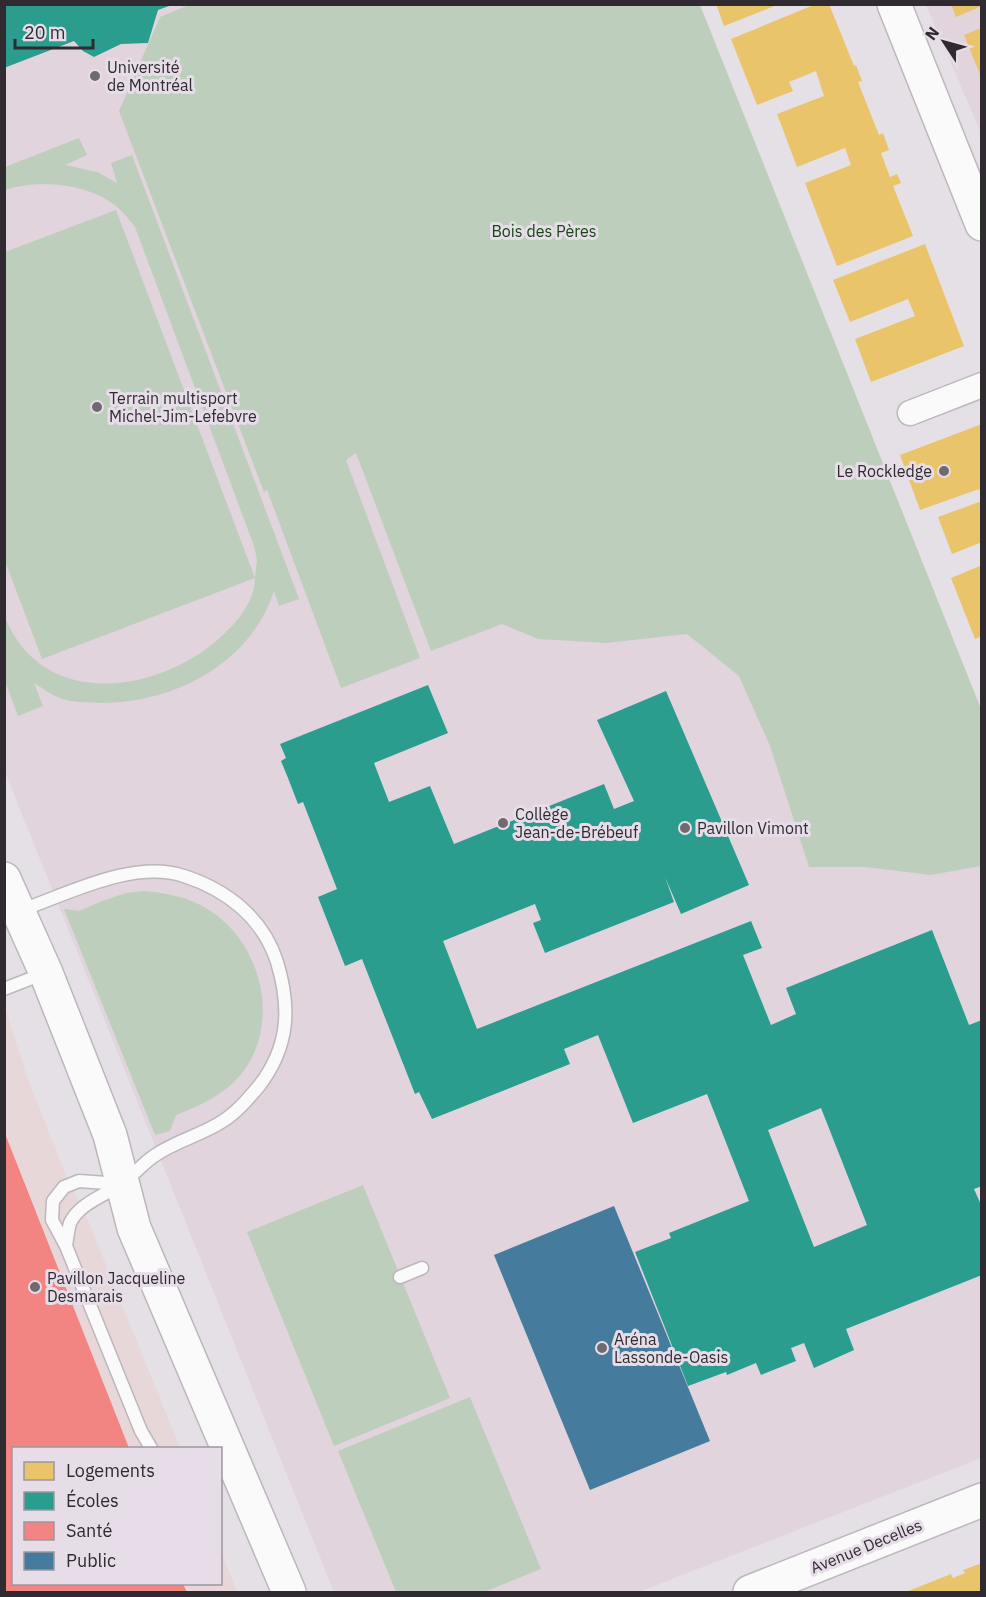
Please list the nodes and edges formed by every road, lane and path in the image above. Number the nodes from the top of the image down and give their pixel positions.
1 (894, 4) edge
2 (981, 224) edge
3 (981, 385) edge
4 (910, 413) dead end
5 (4, 879) edge
6 (18, 911) junction
7 (46, 973) junction
8 (4, 989) edge
9 (122, 1184) junction
10 (66, 1246) junction
11 (422, 1268) dead end
12 (400, 1277) dead end
13 (141, 1431) junction
14 (140, 1447) edge
15 (150, 1447) edge
16 (981, 1500) edge
17 (289, 1593) edge
18 (750, 1593) edge

1 - 2 main road
3 - 4 street
5 - 6 main road
6 - 7 main road
6 - 9 lane
7 - 8 lane
7 - 9 main road
9 - 10 lane
9 - 10 lane
9 - 17 main road
10 - 13 lane
11 - 12 lane
13 - 14 lane
13 - 15 lane
16 - 18 main road, Avenue Decelles

